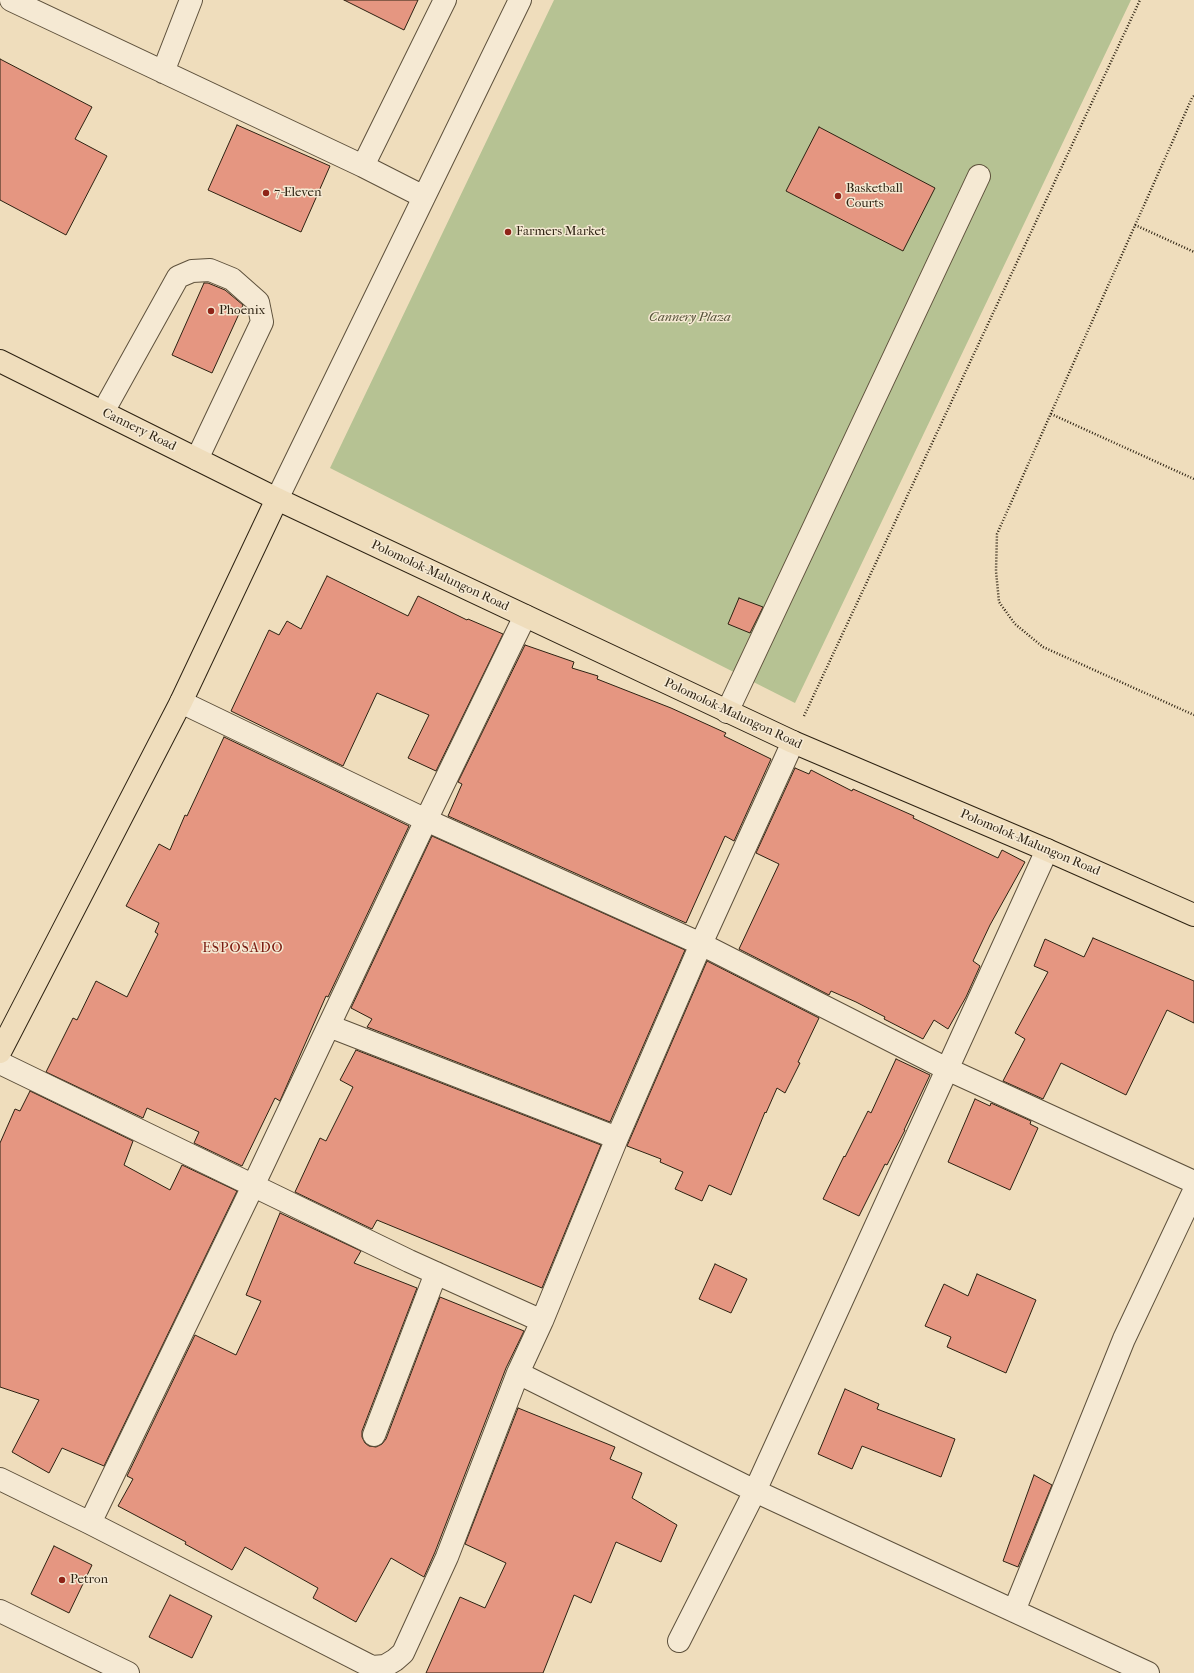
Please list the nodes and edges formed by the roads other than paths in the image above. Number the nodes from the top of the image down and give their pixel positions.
1 (11, 0) edge
2 (191, 0) edge
3 (445, 0) edge
4 (520, 0) edge
5 (163, 72) junction
6 (362, 166) junction
7 (979, 176) dead end
8 (424, 197) junction
9 (0, 361) edge
10 (102, 412) junction
11 (197, 459) junction
12 (277, 499) junction
13 (525, 616) junction
14 (181, 702) junction
15 (727, 712) junction
16 (793, 742) junction
17 (426, 820) junction
18 (1047, 850) junction
19 (1194, 915) edge
20 (701, 944) junction
21 (329, 1026) junction
22 (0, 1052) edge
23 (0, 1063) edge
24 (947, 1070) junction
25 (617, 1138) junction
26 (1192, 1179) edge
27 (253, 1186) junction
28 (436, 1273) junction
29 (542, 1321) junction
30 (518, 1373) junction
31 (374, 1435) dead end
32 (0, 1479) edge
33 (755, 1491) junction
34 (90, 1523) junction
35 (0, 1611) edge
36 (1014, 1611) junction
37 (679, 1641) dead end
38 (128, 1673) edge
39 (1148, 1673) edge

1 - 5 street
2 - 5 street
3 - 6 street
4 - 8 street
5 - 6 street
6 - 8 street
7 - 15 street
8 - 12 street
9 - 10 main road, Cannery Road
10 - 11 main road, Cannery Road
10 - 11 street
11 - 12 main road, Cannery Road
12 - 13 main road, Polomolok-Malungon Road
12 - 14 main road
13 - 15 main road, Polomolok-Malungon Road
13 - 17 street
14 - 17 street
14 - 22 main road
15 - 16 main road, Polomolok-Malungon Road
16 - 18 main road, Polomolok-Malungon Road
16 - 20 street
17 - 20 street
17 - 21 street
18 - 19 main road, Polomolok-Malungon Road
18 - 24 street
20 - 24 street
20 - 25 street
21 - 25 street
21 - 27 street
23 - 27 street
24 - 26 street
24 - 33 street
25 - 29 street
26 - 36 street
27 - 28 street
27 - 34 street
28 - 29 street
28 - 31 street
29 - 30 street
30 - 33 street
30 - 34 street
32 - 34 street
33 - 36 street
33 - 37 street
35 - 38 street
36 - 39 street

